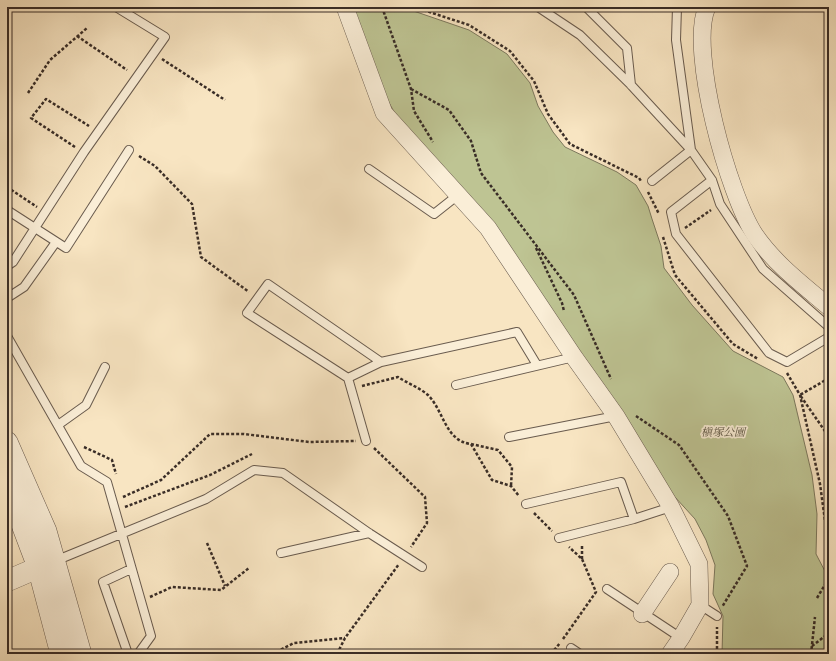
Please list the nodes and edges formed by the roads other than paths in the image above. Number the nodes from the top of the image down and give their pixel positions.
1 (116, 7) edge
2 (345, 7) edge
3 (538, 7) edge
4 (586, 7) edge
5 (677, 7) edge
6 (707, 7) edge
7 (631, 85) junction
8 (129, 150) road end
9 (691, 150) junction
10 (370, 169) dead end
11 (712, 180) junction
12 (652, 181) dead end
13 (458, 194) junction
14 (7, 210) edge
15 (35, 229) junction
16 (56, 242) junction
17 (769, 265) junction
18 (7, 266) edge
19 (7, 298) edge
20 (829, 308) edge
21 (829, 327) edge
22 (7, 336) edge
23 (829, 337) edge
24 (574, 357) junction
25 (381, 362) junction
26 (537, 364) junction
27 (105, 367) dead end
28 (348, 378) junction
29 (456, 385) dead end
30 (623, 414) junction
31 (58, 425) junction
32 (509, 437) dead end
33 (366, 441) dead end
34 (7, 442) edge
35 (7, 485) edge
36 (526, 504) road end
37 (671, 507) junction
38 (634, 519) junction
39 (121, 533) junction
40 (369, 533) junction
41 (560, 538) road end
42 (281, 553) dead end
43 (46, 564) junction
44 (422, 567) dead end
45 (132, 569) junction
46 (670, 572) dead end
47 (7, 581) edge
48 (607, 589) dead end
49 (700, 605) junction
50 (642, 614) junction
51 (717, 616) road end
52 (681, 638) junction
53 (571, 648) dead end
54 (61, 654) edge
55 (81, 654) edge
56 (128, 654) edge
57 (138, 654) edge
58 (580, 654) edge
59 (670, 654) edge

1 - 15 lane
2 - 13 street
3 - 7 lane
4 - 7 lane
5 - 9 lane
6 - 17 street
7 - 9 lane
8 - 16 lane
9 - 11 lane
9 - 12 lane
10 - 13 lane
11 - 17 lane
11 - 23 lane
13 - 24 street
14 - 15 lane
15 - 16 lane
15 - 18 lane
16 - 19 lane
17 - 20 street
17 - 21 lane
22 - 31 lane
24 - 26 lane
24 - 30 street
25 - 26 lane
25 - 28 lane
25 - 28 lane
26 - 29 lane
27 - 31 lane
28 - 33 lane
30 - 32 lane
30 - 37 street
31 - 39 lane
34 - 43 street
35 - 43 street
36 - 38 lane
37 - 38 lane
37 - 49 street
38 - 41 lane
39 - 40 lane
39 - 43 lane
39 - 45 lane
40 - 42 lane
40 - 44 lane
43 - 47 street
43 - 54 street
43 - 55 street
45 - 56 lane
45 - 57 lane
46 - 50 street
48 - 50 lane
49 - 51 lane
49 - 52 street
50 - 52 lane
52 - 59 street
53 - 58 lane

